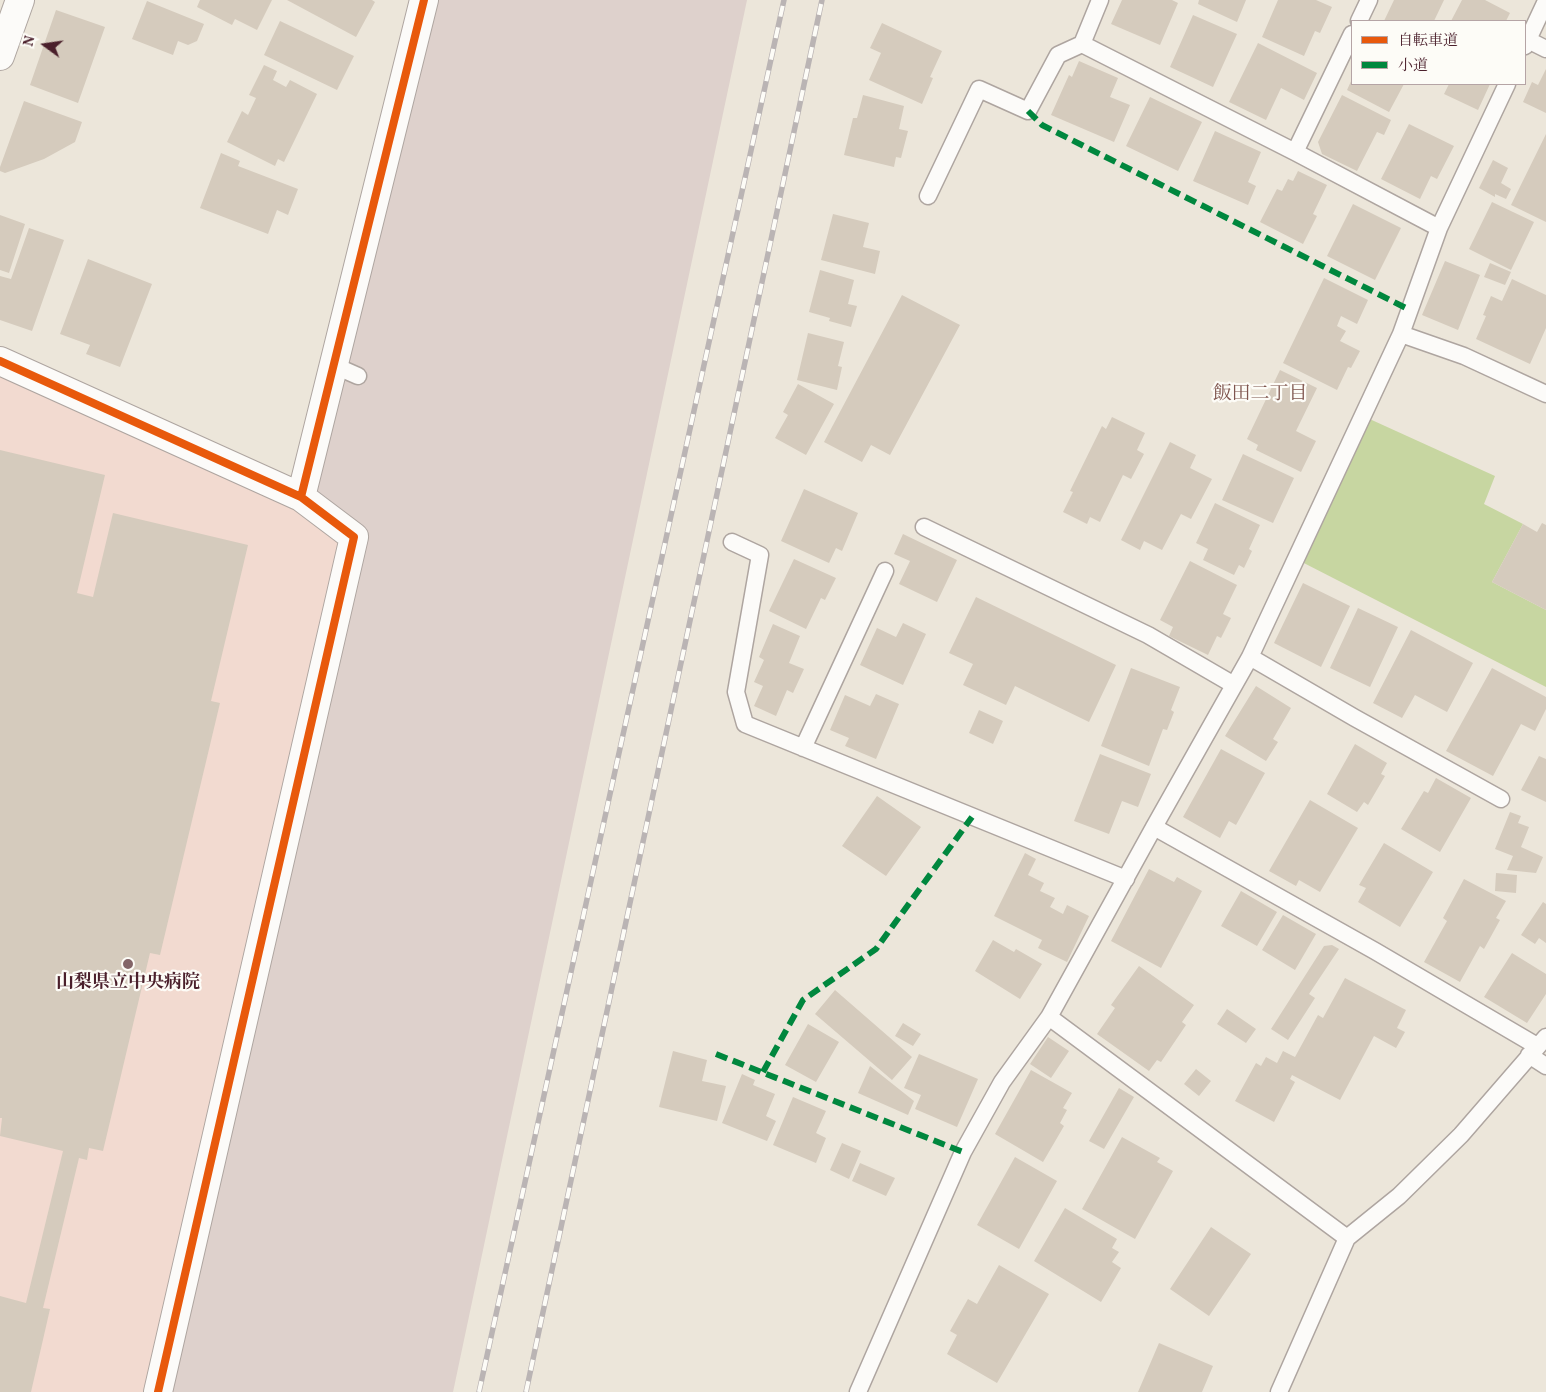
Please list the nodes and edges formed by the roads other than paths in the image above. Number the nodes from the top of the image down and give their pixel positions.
1 (20, 0) edge
2 (424, 0) edge
3 (1100, 0) edge
4 (1369, 0) edge
5 (1546, 1) edge
6 (1359, 20) edge
7 (1351, 36) edge
8 (1526, 43) edge
9 (1082, 44) junction
10 (1546, 50) edge
11 (0, 56) edge
12 (1507, 85) edge
13 (1295, 152) junction
14 (928, 196) dead end
15 (1439, 228) junction
16 (1401, 334) junction
17 (0, 361) edge
18 (1546, 394) edge
19 (301, 498) junction
20 (924, 527) dead end
21 (732, 542) dead end
22 (885, 571) dead end
23 (1250, 657) junction
24 (1234, 685) junction
25 (803, 748) junction
26 (1501, 799) dead end
27 (1154, 827) junction
28 (1126, 879) junction
29 (1049, 1018) junction
30 (1537, 1046) edge
31 (1546, 1066) edge
32 (1347, 1238) junction
33 (158, 1392) edge
34 (858, 1392) edge
35 (1279, 1392) edge

1 - 11 street
2 - 19 street
3 - 9 lane
4 - 6 lane
5 - 8 lane
7 - 13 lane
8 - 10 lane
9 - 13 lane
9 - 14 lane
12 - 15 lane
13 - 15 lane
15 - 16 lane
16 - 18 lane
16 - 23 lane
17 - 19 street
19 - 33 street
20 - 24 lane
21 - 25 lane
22 - 25 lane
23 - 24 lane
23 - 26 lane
24 - 27 lane
25 - 28 lane
27 - 28 lane
27 - 30 lane
28 - 29 lane
29 - 32 lane
29 - 34 lane
30 - 31 lane
30 - 32 lane
32 - 35 lane

